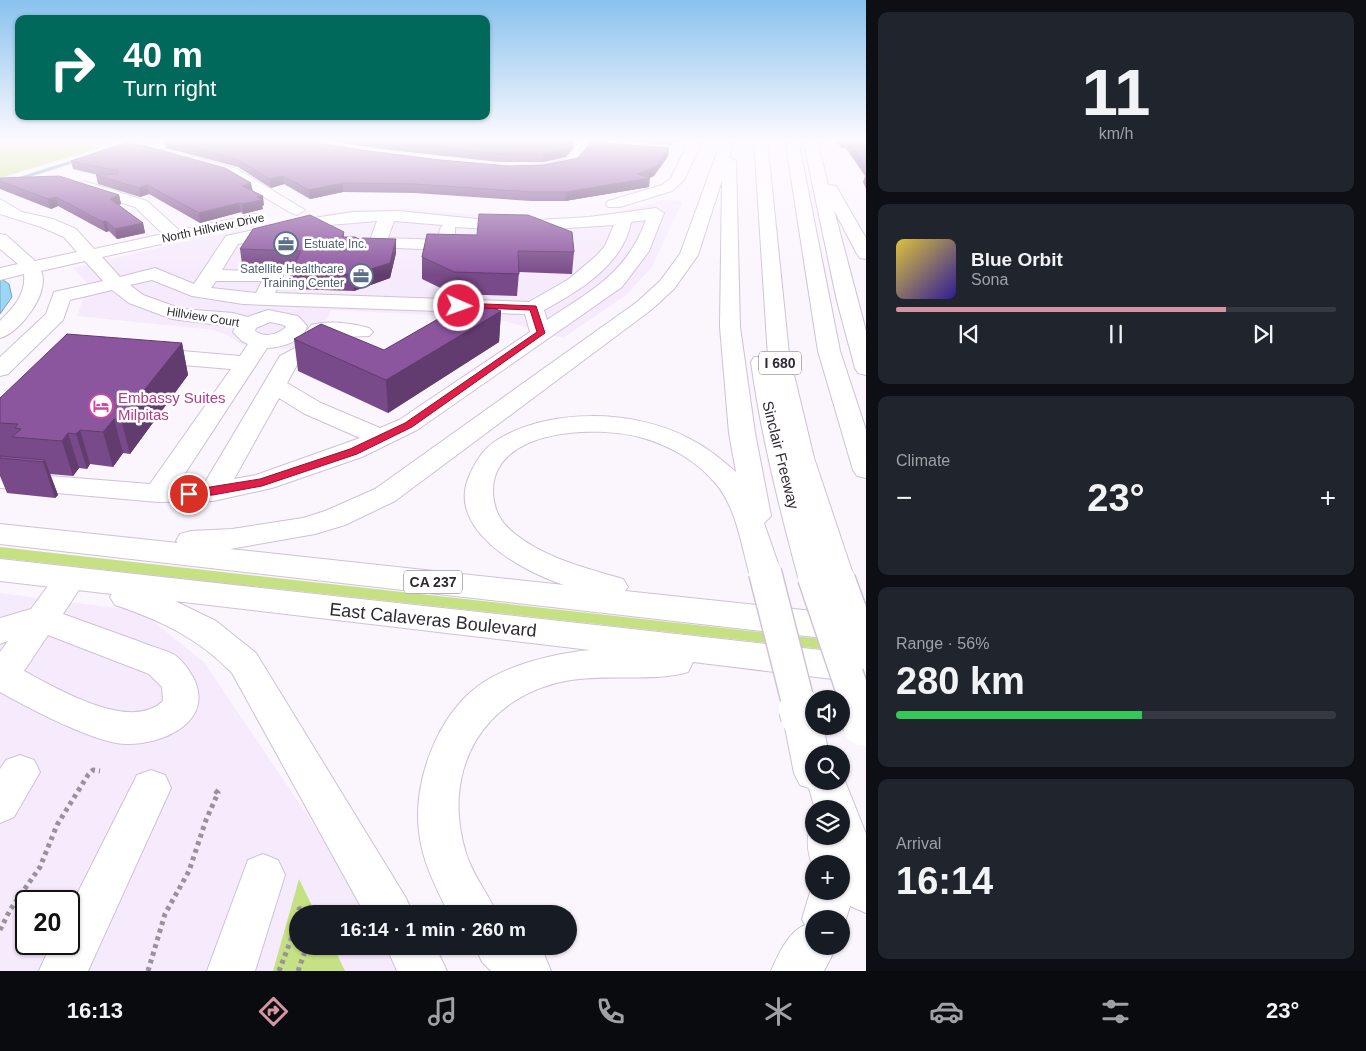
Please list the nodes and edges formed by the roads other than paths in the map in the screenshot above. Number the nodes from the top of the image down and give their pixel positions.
1 (80, 184) edge
2 (253, 184) edge
3 (672, 184) edge
4 (713, 184) edge
5 (728, 184) edge
6 (752, 184) edge
7 (764, 184) edge
8 (799, 184) edge
9 (820, 184) edge
10 (829, 184) edge
11 (416, 201) dead end
12 (0, 204) edge
13 (489, 208) dead end
14 (297, 210) junction
15 (387, 216) junction
16 (622, 219) junction
17 (448, 220) junction
18 (175, 236) junction
19 (0, 239) edge
20 (866, 254) edge
21 (88, 256) junction
22 (16, 270) edge
23 (210, 275) junction
24 (116, 284) junction
25 (199, 292) junction
26 (254, 299) junction
27 (534, 308) junction
28 (244, 326) junction
29 (337, 331) junction
30 (0, 332) edge
31 (362, 332) dead end
32 (541, 333) junction
33 (25, 346) junction
34 (51, 348) edge
35 (128, 354) edge
36 (245, 363) junction
37 (866, 368) edge
38 (0, 369) edge
39 (274, 385) junction
40 (381, 438) junction
41 (866, 470) edge
42 (0, 480) edge
43 (213, 492) junction
44 (158, 494) junction
45 (0, 534) edge
46 (60, 540) junction
47 (0, 570) edge
48 (765, 572) junction
49 (827, 578) junction
50 (70, 579) junction
51 (40, 619) junction
52 (762, 619) junction
53 (866, 630) edge
54 (0, 631) edge
55 (866, 652) edge
56 (772, 658) junction
57 (866, 669) edge
58 (802, 717) junction
59 (865, 728) edge
60 (808, 745) edge
61 (813, 745) edge
62 (151, 788) dead end
63 (849, 845) edge
64 (263, 875) dead end
65 (866, 891) edge
66 (385, 905) edge
67 (469, 905) edge
68 (414, 955) edge
69 (508, 955) edge
70 (807, 955) edge
71 (63, 971) edge
72 (231, 971) edge
73 (423, 971) edge
74 (527, 971) edge
75 (796, 971) edge

1 - 18 main road
2 - 14 main road
3 - 13 main road
4 - 46 main road
5 - 48 main road
6 - 49 main road, Sinclair Freeway / I 680
7 - 49 main road, I 680
8 - 41 main road
9 - 37 main road
10 - 20 main road
11 - 14 main road, North Hillview Drive
12 - 21 main road, Hillview Court
14 - 18 main road, North Hillview Drive
15 - 17 main road
15 - 17 main road
15 - 23 main road
16 - 17 main road
16 - 27 main road
16 - 32 main road
18 - 21 main road, North Hillview Drive
19 - 22 main road
21 - 22 main road, North Hillview Drive
21 - 24 main road, Hillview Court
22 - 30 main road
23 - 25 main road
23 - 26 main road
24 - 25 main road
24 - 28 main road, Hillview Court
24 - 33 main road
25 - 26 main road
26 - 27 main road
26 - 28 main road
27 - 32 main road
28 - 29 main road, Hillview Court
28 - 36 main road
29 - 31 main road
29 - 39 main road
32 - 40 main road
33 - 34 main road
33 - 38 main road
35 - 36 main road
36 - 44 main road
39 - 40 main road
39 - 43 main road
40 - 43 main road
42 - 44 main road
43 - 44 main road
45 - 46 main road, CA 237
46 - 52 main road, CA 237
47 - 50 main road, East Calaveras Boulevard
48 - 52 main road
48 - 58 main road, bridge
49 - 55 main road, I 680, bridge
49 - 59 main road, Sinclair Freeway / I 680, bridge
50 - 51 main road
50 - 56 main road, East Calaveras Boulevard
50 - 66 main road
51 - 51 main road
51 - 54 main road
52 - 53 main road, CA 237
56 - 57 main road, East Calaveras Boulevard
56 - 67 main road
58 - 60 main road
58 - 61 main road
62 - 71 main road
63 - 65 main road
64 - 72 main road
68 - 73 main road
69 - 74 main road
70 - 75 main road

